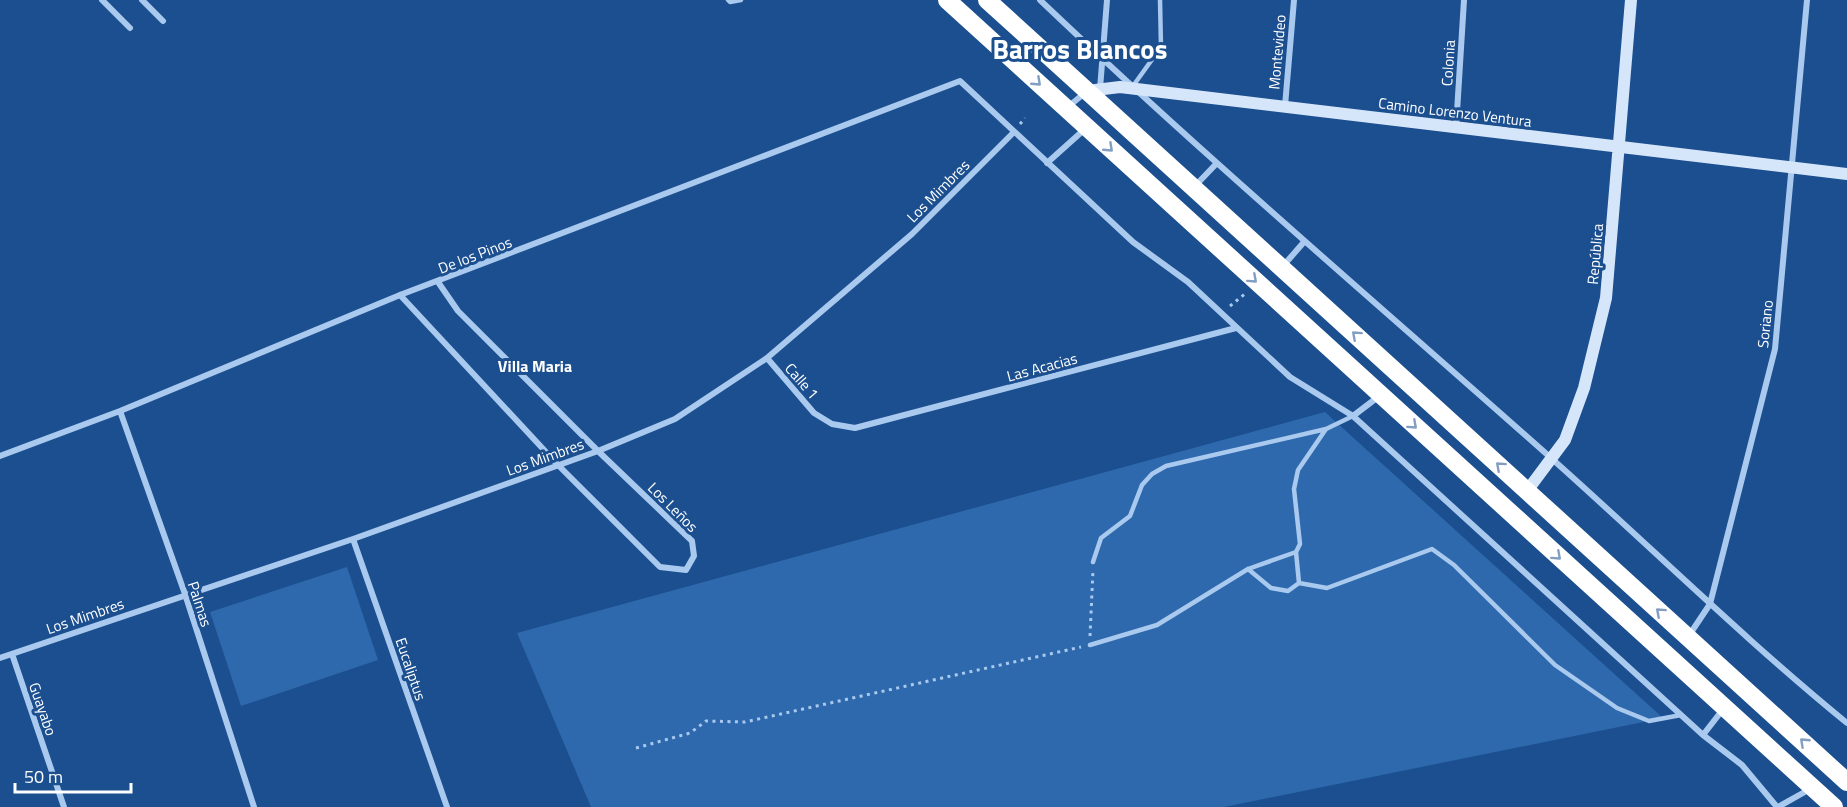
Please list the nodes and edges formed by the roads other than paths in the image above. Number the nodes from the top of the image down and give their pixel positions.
1 (102, 0) edge
2 (142, 0) edge
3 (728, 0) edge
4 (741, 0) edge
5 (947, 0) edge
6 (987, 0) edge
7 (1040, 0) edge
8 (1107, 0) edge
9 (1160, 0) edge
10 (1294, 0) edge
11 (1464, 0) edge
12 (1631, 0) edge
13 (1807, 0) edge
14 (163, 21) dead end
15 (130, 28) dead end
16 (1102, 59) junction
17 (1131, 88) junction
18 (1094, 90) junction
19 (1285, 105) junction
20 (1066, 108) junction
21 (1087, 127) junction
22 (1455, 128) junction
23 (1013, 133) junction
24 (1619, 147) junction
25 (1047, 163) junction
26 (1217, 163) junction
27 (1790, 168) junction
28 (1847, 174) edge
29 (1194, 187) junction
30 (1304, 242) junction
31 (1282, 267) junction
32 (438, 282) junction
33 (400, 296) junction
34 (1236, 328) junction
35 (767, 358) junction
36 (1380, 395) junction
37 (120, 411) junction
38 (1353, 416) junction
39 (855, 428) joint
40 (1326, 429) junction
41 (598, 451) junction
42 (0, 456) edge
43 (1553, 460) junction
44 (558, 465) junction
45 (1527, 491) junction
46 (353, 539) junction
47 (1296, 552) junction
48 (1093, 562) road end
49 (1248, 569) junction
50 (1299, 583) junction
51 (185, 594) junction
52 (1710, 604) junction
53 (1688, 637) junction
54 (1090, 645) road end
55 (12, 654) junction
56 (0, 658) edge
57 (1724, 707) junction
58 (1681, 715) junction
59 (1847, 723) edge
60 (1703, 735) junction
61 (1847, 782) edge
62 (1813, 787) junction
63 (64, 807) edge
64 (254, 807) edge
65 (447, 807) edge
66 (1778, 807) edge
67 (1834, 807) edge

1 - 15 street
2 - 14 street
3 - 4 lane
5 -> 20 highway
6 - 18 highway
7 - 16 street
8 - 16 street
9 - 17 lane
10 - 19 street, Montevideo
11 - 22 street, Colonia
12 - 24 street, República
13 - 27 street, Soriano
16 - 17 street
16 - 18 street
17 - 18 street, Camino Lorenzo Ventura
17 - 19 street, Camino Lorenzo Ventura
17 - 26 street
18 - 20 street
18 - 29 highway
19 - 22 street, Camino Lorenzo Ventura
20 - 21 highway
21 - 25 street
21 -> 36 highway
22 - 24 street, Camino Lorenzo Ventura
23 - 25 street
23 - 32 street, De los Pinos
23 - 35 street, Los Mimbres
24 - 27 street, Camino Lorenzo Ventura
24 - 43 street, República
25 - 34 street
26 - 29 street
26 - 30 street
27 - 28 street, Camino Lorenzo Ventura
27 - 52 street, Soriano
29 - 31 highway
30 - 31 street
30 - 43 street
45 -> 31 highway
32 - 33 street, De los Pinos
32 - 41 street, Los Leños
33 - 37 street, De los Pinos
33 - 44 street, Los Leños
34 - 38 street
34 - 39 street, Las Acacias
35 - 39 street, Calle 1
35 - 41 street, Los Mimbres
36 - 38 street
36 -> 57 highway
37 - 42 street, De los Pinos
37 - 51 street, Palmas
38 - 40 lane
38 - 58 street
40 - 47 lane
40 - 48 lane
41 - 44 street, Los Mimbres
41 - 44 street, Los Leños
43 - 45 street, República
43 - 52 street
44 - 46 street, Los Mimbres
53 -> 45 highway
46 - 51 street, Los Mimbres
46 - 65 street, Eucaliptus
47 - 49 lane
47 - 50 lane
49 - 50 lane
49 - 54 lane
50 - 58 lane
51 - 55 street, Los Mimbres
51 - 64 street, Palmas
52 - 53 street, Soriano
52 - 59 street
61 -> 53 highway
55 - 56 street, Los Mimbres
55 - 63 street, Guayabo
57 - 60 street
57 - 62 highway
58 - 60 street
60 - 66 street
62 - 66 street
62 - 67 highway

